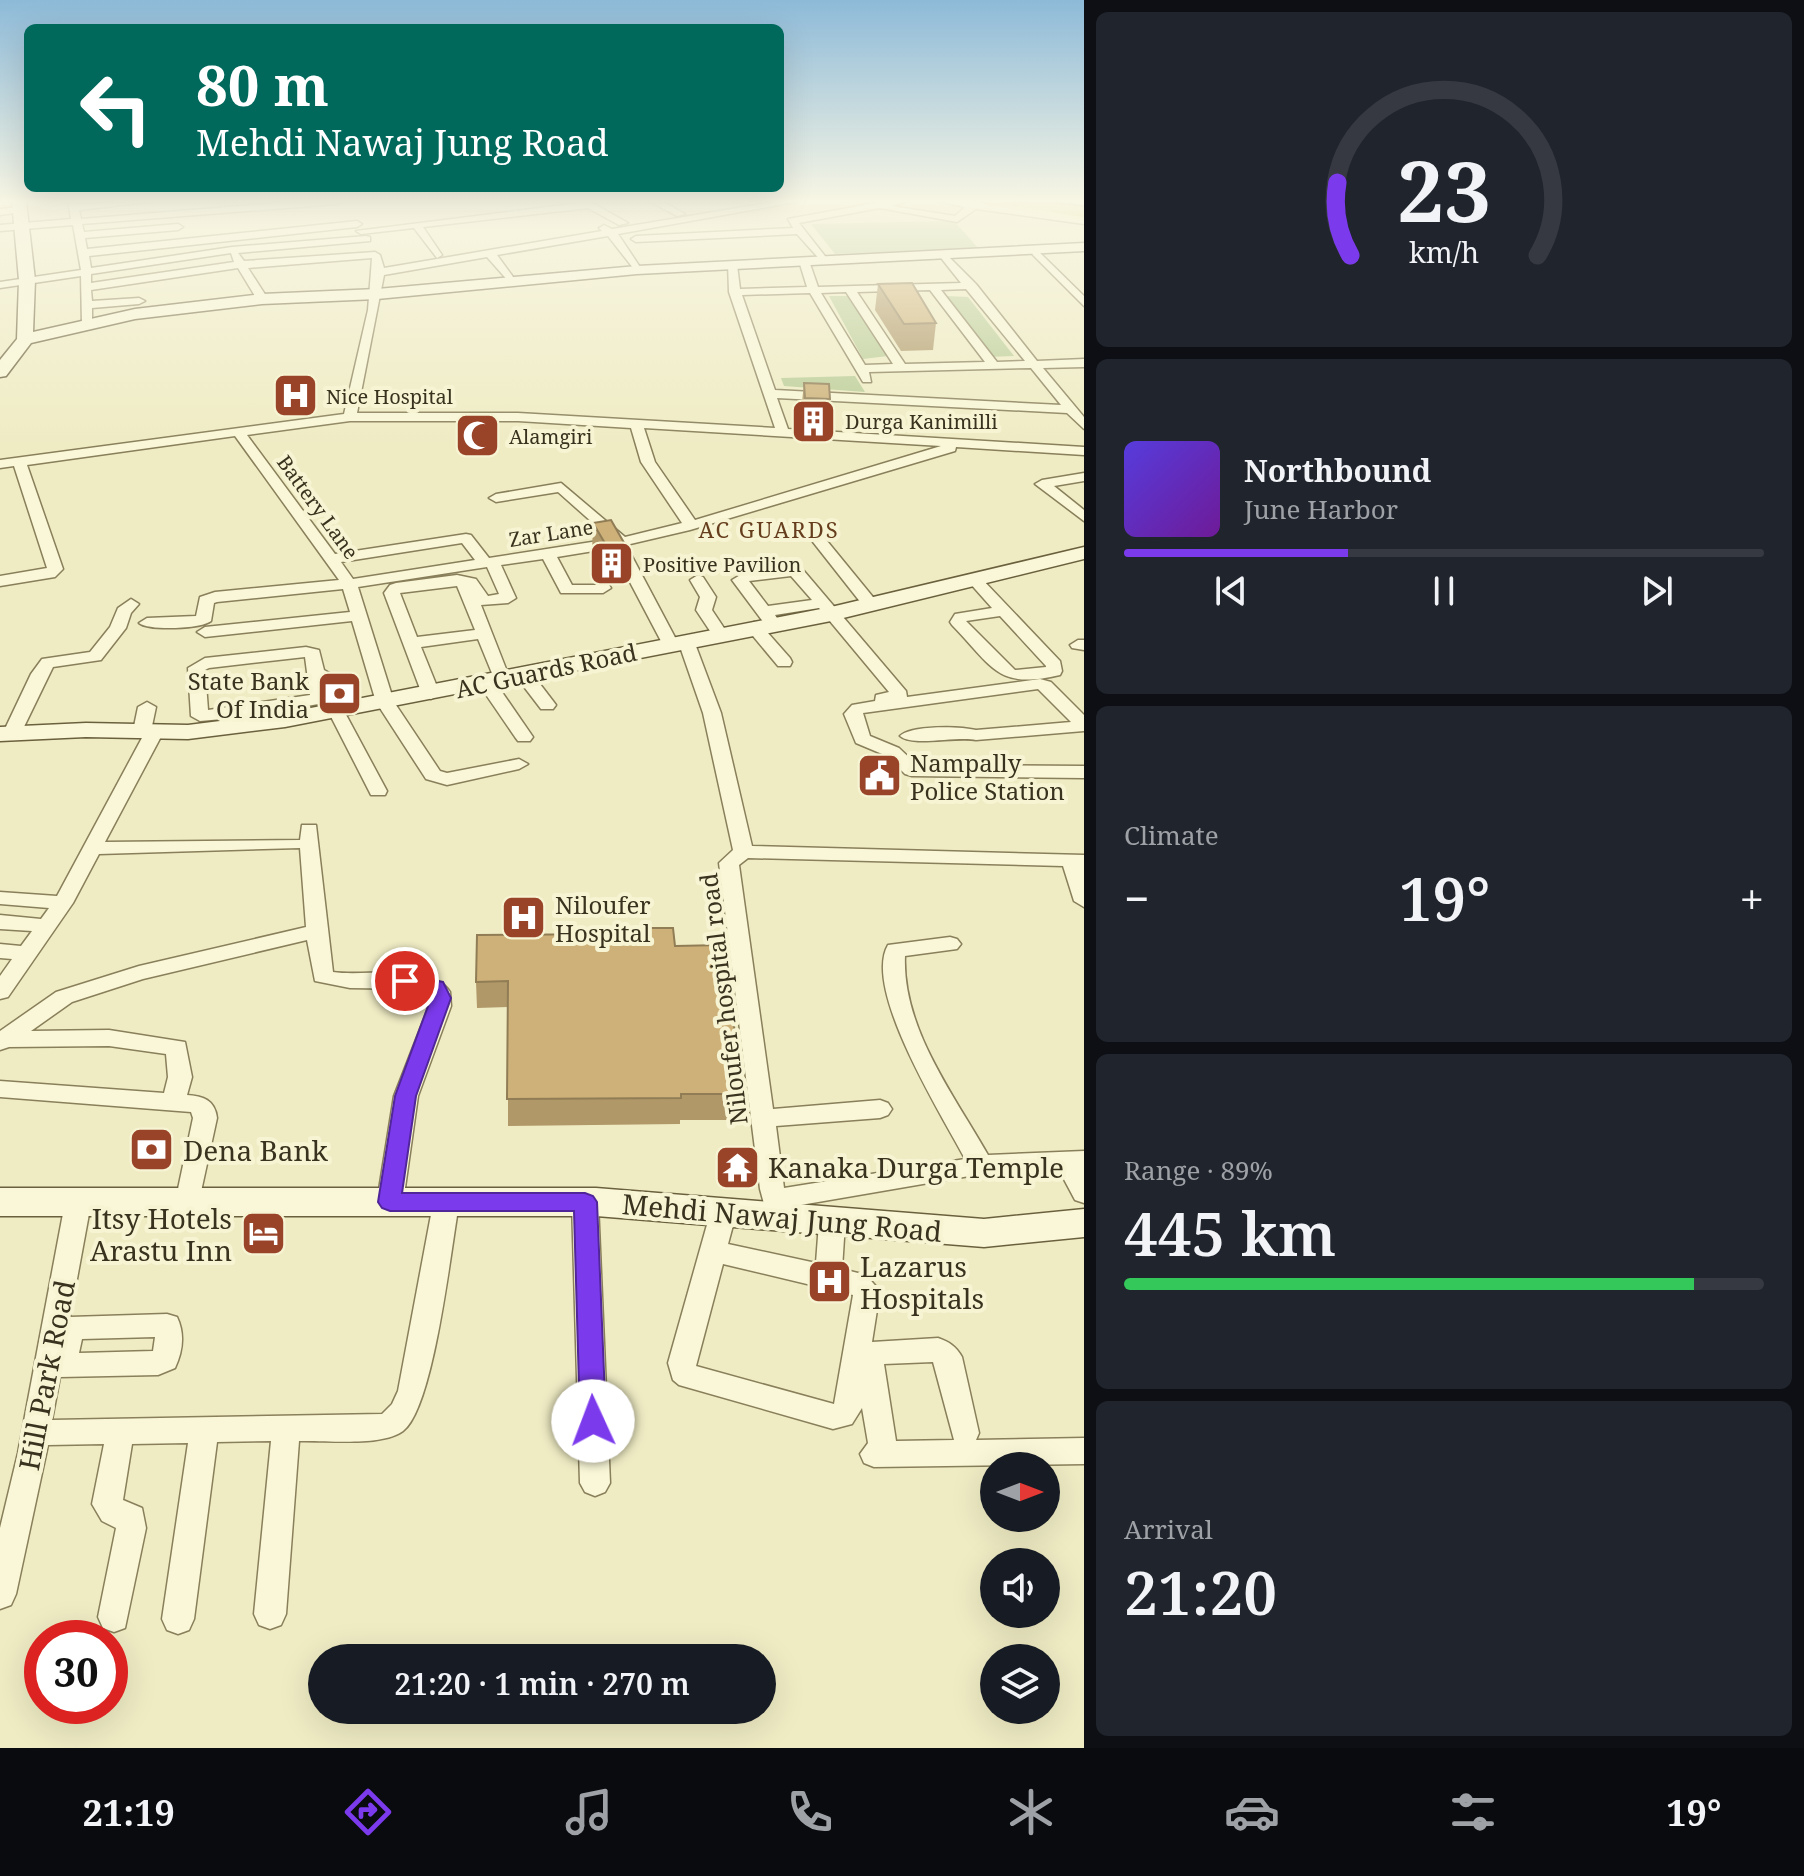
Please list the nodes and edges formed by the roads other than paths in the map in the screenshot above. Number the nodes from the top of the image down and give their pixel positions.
1 (26, 283) edge
2 (87, 283) edge
3 (138, 283) junction
4 (141, 283) edge
5 (251, 283) edge
6 (377, 283) edge
7 (495, 283) edge
8 (734, 283) edge
9 (811, 283) edge
10 (969, 283) edge
11 (1065, 283) edge
12 (972, 286) junction
13 (87, 287) junction
14 (933, 287) junction
15 (814, 290) junction
16 (851, 291) junction
17 (735, 292) junction
18 (377, 294) junction
19 (262, 299) junction
20 (1084, 303) edge
21 (87, 305) junction
22 (137, 308) junction
23 (86, 323) junction
24 (13, 346) edge
25 (1034, 363) junction
26 (1084, 363) edge
27 (993, 364) junction
28 (901, 368) junction
29 (861, 369) junction
30 (0, 372) edge
31 (771, 394) junction
32 (879, 399) junction
33 (1070, 409) junction
34 (350, 417) junction
35 (636, 424) junction
36 (1084, 425) edge
37 (238, 431) junction
38 (783, 433) junction
39 (961, 444) junction
40 (1084, 451) edge
41 (19, 462) junction
42 (0, 464) edge
43 (1084, 477) edge
44 (496, 498) dead end
45 (1078, 507) edge
46 (1084, 517) edge
47 (691, 525) junction
48 (818, 539) dead end
49 (372, 541) dead end
50 (620, 542) junction
51 (1084, 553) edge
52 (328, 554) junction
53 (548, 554) junction
54 (489, 563) junction
55 (465, 566) junction
56 (698, 580) dead end
57 (0, 581) edge
58 (976, 581) junction
59 (349, 584) junction
60 (603, 588) dead end
61 (131, 604) dead end
62 (871, 605) junction
63 (826, 608) junction
64 (1004, 611) junction
65 (357, 616) junction
66 (763, 621) junction
67 (147, 623) dead end
68 (204, 626) junction
69 (483, 634) junction
70 (720, 634) junction
71 (678, 642) junction
72 (411, 643) junction
73 (320, 656) dead end
74 (784, 662) dead end
75 (504, 679) junction
76 (431, 694) junction
77 (385, 702) junction
78 (851, 704) dead end
79 (547, 705) dead end
80 (335, 711) junction
81 (254, 718) junction
82 (148, 723) junction
83 (1084, 725) edge
84 (6, 734) edge
85 (909, 736) dead end
86 (524, 737) dead end
87 (519, 764) dead end
88 (1084, 772) edge
89 (378, 791) dead end
90 (309, 829) dead end
91 (294, 844) dead end
92 (93, 848) junction
93 (743, 852) junction
94 (1077, 861) edge
95 (0, 898) edge
96 (1084, 901) edge
97 (63, 903) junction
98 (0, 922) edge
99 (47, 926) junction
100 (316, 931) junction
101 (950, 944) dead end
102 (0, 951) edge
103 (27, 954) junction
104 (1, 989) edge
105 (2, 1041) edge
106 (0, 1089) edge
107 (173, 1101) junction
108 (880, 1109) dead end
109 (763, 1118) junction
110 (1075, 1160) edge
111 (981, 1165) junction
112 (1084, 1193) edge
113 (0, 1202) edge
114 (390, 1202) junction
115 (585, 1202) junction
116 (78, 1203) junction
117 (188, 1203) junction
118 (446, 1204) junction
119 (776, 1209) junction
120 (723, 1214) junction
121 (832, 1223) junction
122 (1084, 1223) edge
123 (713, 1251) junction
124 (828, 1276) junction
125 (63, 1328) junction
126 (56, 1366) junction
127 (286, 1429) junction
128 (204, 1432) junction
129 (35, 1433) junction
130 (120, 1433) junction
131 (965, 1433) dead end
132 (1084, 1451) edge
133 (595, 1483) dead end
134 (0, 1594) edge
135 (270, 1614) dead end
136 (114, 1617) dead end
137 (178, 1619) dead end

1 - 24 main road
2 - 13 street
3 - 4 street
3 - 13 street
3 - 22 street
5 - 19 street
6 - 18 street
7 - 18 main road
8 - 17 street
9 - 15 street
10 - 12 street
11 - 20 street
12 - 14 street
12 - 25 street
13 - 21 street
14 - 16 street
14 - 27 street
15 - 16 street
15 - 17 street
15 - 29 street
16 - 28 street
17 - 31 street
18 - 19 main road
18 - 34 street
19 - 22 main road
21 - 22 street
21 - 23 street
22 - 23 main road
23 - 24 main road
24 - 30 main road
25 - 26 street
25 - 27 street
25 - 33 street
27 - 28 street
28 - 29 street
29 - 32 street
31 - 32 street
31 - 38 street
32 - 33 street
33 - 36 street
34 - 35 street
34 - 37 street
35 - 38 street
35 - 47 street
37 - 41 street
37 - 52 street, Battery Lane
38 - 39 street
39 - 40 street
39 - 47 street, Zar Lane
41 - 42 street
41 - 57 street
43 - 45 street
44 - 50 street
45 - 46 street
47 - 50 street, Zar Lane
48 - 62 street
49 - 52 street
50 - 53 street, Zar Lane
50 - 71 street, Niloufer hospital road
51 - 58 main road, AC Guards Road
52 - 54 street
52 - 59 street, Battery Lane
53 - 54 street, Zar Lane
53 - 60 street
54 - 55 street, Zar Lane
54 - 55 street
55 - 59 street, Zar Lane
56 - 70 street
58 - 62 main road, AC Guards Road
58 - 64 street
59 - 65 street, Battery Lane
59 - 68 street, Zar Lane
61 - 84 street
62 - 63 main road, AC Guards Road
63 - 66 main road, AC Guards Road
63 - 66 street
63 - 78 street
64 - 64 street
65 - 68 street
65 - 77 street, Battery Lane
66 - 70 main road, AC Guards Road
66 - 74 street
67 - 68 street
69 - 72 street
69 - 72 street
69 - 75 street
70 - 71 main road, AC Guards Road
71 - 75 main road, AC Guards Road
71 - 93 street, Niloufer hospital road
72 - 76 street
73 - 80 street
75 - 76 main road, AC Guards Road
75 - 79 street
75 - 86 street
76 - 77 main road, AC Guards Road
77 - 80 main road, AC Guards Road
77 - 87 street, Battery Lane
80 - 81 main road, AC Guards Road
80 - 89 street
81 - 81 street
81 - 82 main road, AC Guards Road
82 - 84 main road, AC Guards Road
82 - 92 street
83 - 85 street
83 - 88 street
90 - 100 street
91 - 92 street
92 - 97 street
93 - 94 street
93 - 109 street, Niloufer hospital road
94 - 96 street
95 - 97 street
97 - 99 street
98 - 99 street
99 - 103 street
100 - 105 street
100 - 114 street
101 - 111 street
102 - 103 street
103 - 104 street
105 - 107 street
106 - 107 street
107 - 117 street
108 - 109 street
109 - 119 street, Niloufer hospital road
110 - 111 street
110 - 112 street
111 - 119 street
113 - 116 main road, Mehdi Nawaj Jung Road
114 - 117 main road, Mehdi Nawaj Jung Road
114 - 118 main road, Mehdi Nawaj Jung Road
115 - 118 main road, Mehdi Nawaj Jung Road
115 - 120 main road, Mehdi Nawaj Jung Road
115 - 133 street
116 - 117 main road, Mehdi Nawaj Jung Road
116 - 125 street, Hill Park Road
118 - 127 street
119 - 120 main road, Mehdi Nawaj Jung Road
119 - 121 main road, Mehdi Nawaj Jung Road
120 - 123 street
121 - 122 main road, Mehdi Nawaj Jung Road
121 - 124 street
123 - 124 street
123 - 124 street
125 - 126 street, Hill Park Road
125 - 126 street
126 - 129 street, Hill Park Road
127 - 128 street
127 - 135 street
128 - 130 street
128 - 137 street
129 - 130 street
129 - 134 street, Hill Park Road
130 - 136 street
131 - 132 street

